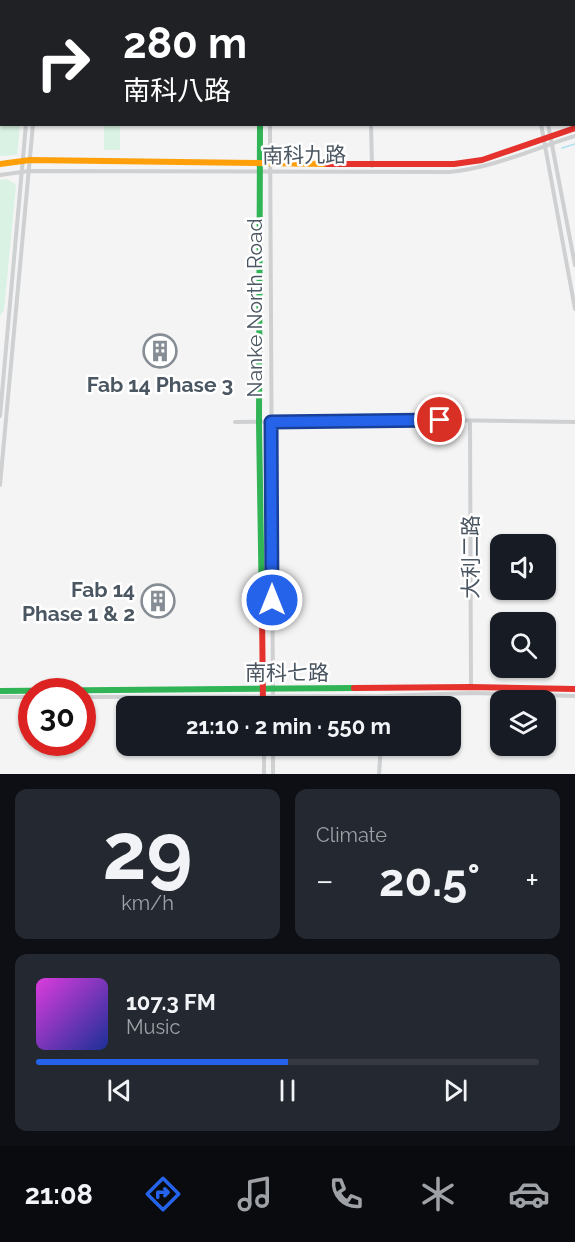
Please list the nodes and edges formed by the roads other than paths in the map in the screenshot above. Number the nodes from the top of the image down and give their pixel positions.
1 (26, 126) edge
2 (33, 126) edge
3 (260, 126) edge
4 (270, 126) edge
5 (371, 126) edge
6 (542, 126) edge
7 (548, 126) edge
8 (575, 128) edge
9 (575, 136) edge
10 (547, 144) junction
11 (27, 161) junction
12 (259, 163) junction
13 (0, 164) edge
14 (269, 164) junction
15 (372, 168) junction
16 (29, 171) junction
17 (22, 172) junction
18 (259, 172) junction
19 (270, 172) junction
20 (0, 175) edge
21 (575, 265) edge
22 (575, 309) edge
23 (0, 416) edge
24 (235, 422) dead end
25 (271, 422) junction
26 (470, 422) junction
27 (575, 422) edge
28 (259, 423) junction
29 (0, 485) edge
30 (575, 689) edge
31 (471, 690) junction
32 (0, 691) edge
33 (263, 692) junction
34 (273, 692) junction
35 (263, 696) edge
36 (273, 696) edge
37 (384, 696) joint
38 (575, 696) edge
39 (18, 697) edge
40 (96, 697) edge
41 (0, 698) edge
42 (264, 756) edge
43 (273, 756) edge
44 (380, 756) edge
45 (264, 774) edge
46 (273, 774) edge
47 (379, 774) edge

1 - 11 street
2 - 11 street
3 - 12 street, Nanke North Road
4 - 14 street, Nanke North Road
5 - 15 street
6 - 10 street
7 - 10 street
8 - 10 street
9 - 10 street, 南科九路
10 - 15 street, 南科九路
10 - 21 street
10 - 22 street
11 - 12 street, 南科九路
11 - 13 street, 南科九路
11 - 16 street
11 - 17 street
12 - 14 street, 南科九路
12 - 18 street, Nanke North Road
14 - 15 street, 南科九路
14 - 19 street, Nanke North Road
15 - 19 street, 南科九路
16 - 17 street, 南科九路
16 - 18 street, 南科九路
16 - 29 street
17 - 20 street
17 - 23 street
18 - 19 street, 南科九路
18 - 28 street, Nanke North Road
19 - 25 street, Nanke North Road
24 - 28 street
25 - 26 street
25 - 28 street
25 - 34 street, Nanke North Road
26 - 27 street
26 - 31 street, 大利二路
28 - 33 street, Nanke North Road
30 - 31 street, 南科七路
31 - 34 street, 南科七路
31 - 37 street, 南科七路
31 - 38 street, 南科七路
32 - 33 street, 南科七路
33 - 34 street, 南科七路
33 - 35 street, Nanke North Road
33 - 40 street, 南科七路
34 - 36 street, Nanke North Road
34 - 37 street, 南科七路
39 - 41 street
42 - 45 street
43 - 46 street
44 - 47 street

